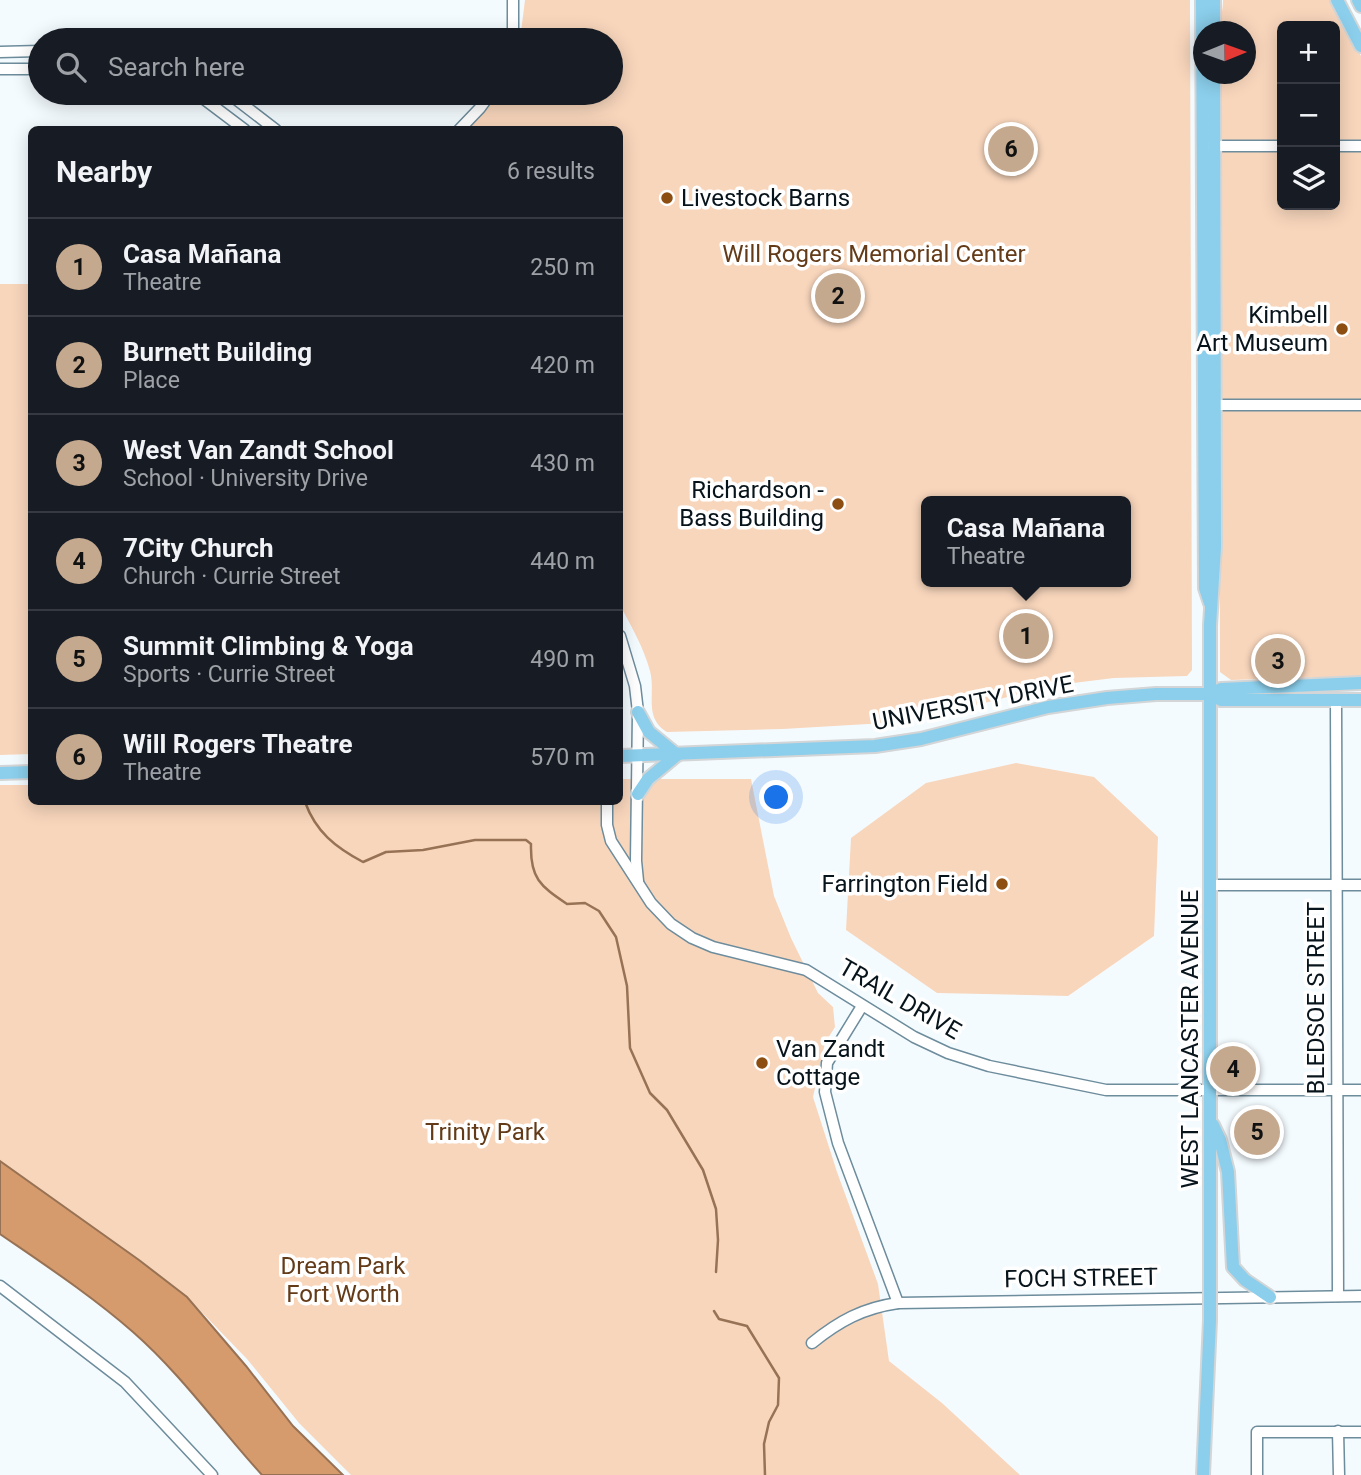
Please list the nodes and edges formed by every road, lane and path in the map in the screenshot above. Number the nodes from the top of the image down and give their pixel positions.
1 (513, 0) edge
2 (1202, 0) edge
3 (1214, 0) edge
4 (1337, 0) edge
5 (1358, 0) edge
6 (1361, 6) edge
7 (1343, 12) junction
8 (1214, 21) edge
9 (513, 28) edge
10 (1361, 46) edge
11 (28, 51) edge
12 (0, 52) edge
13 (0, 69) edge
14 (28, 69) edge
15 (1213, 84) edge
16 (212, 105) edge
17 (244, 105) edge
18 (482, 105) edge
19 (240, 126) edge
20 (271, 126) edge
21 (463, 126) edge
22 (1208, 146) junction
23 (1277, 146) edge
24 (1340, 146) edge
25 (1361, 146) edge
26 (1209, 405) junction
27 (1361, 405) edge
28 (623, 646) edge
29 (1361, 686) edge
30 (1209, 694) junction
31 (1336, 700) junction
32 (1361, 700) edge
33 (638, 712) junction
34 (638, 755) junction
35 (677, 755) junction
36 (623, 756) edge
37 (28, 772) edge
38 (0, 773) edge
39 (638, 794) junction
40 (607, 805) edge
41 (638, 883) junction
42 (1211, 885) junction
43 (1337, 885) junction
44 (1361, 885) edge
45 (862, 1006) junction
46 (1337, 1090) junction
47 (1361, 1090) edge
48 (1211, 1092) junction
49 (1210, 1121) junction
50 (0, 1286) edge
51 (1338, 1296) junction
52 (1361, 1296) edge
53 (1269, 1297) junction
54 (898, 1303) junction
55 (812, 1343) dead end
56 (1338, 1432) junction
57 (1361, 1432) edge
58 (212, 1475) edge
59 (1203, 1475) edge
60 (1257, 1475) edge
61 (1339, 1475) edge

1 - 9 street
2 - 22 main road, WEST LANCASTER AVENUE
3 - 8 main road
4 - 7 main road
5 - 6 main road
5 - 7 street
7 - 10 main road
11 - 12 street
13 - 14 street
15 - 22 main road, WEST LANCASTER AVENUE
16 - 19 street
17 - 20 street
18 - 21 street
22 - 23 street
22 - 26 main road, WEST LANCASTER AVENUE
24 - 25 street
26 - 27 street
26 - 30 main road, WEST LANCASTER AVENUE
28 - 33 street
29 - 30 main road, UNIVERSITY DRIVE
29 - 31 main road
30 - 31 main road, UNIVERSITY DRIVE
30 - 35 main road, UNIVERSITY DRIVE
30 - 42 main road, WEST LANCASTER AVENUE
31 - 32 main road, UNIVERSITY DRIVE
31 - 43 street, BLEDSOE STREET
33 - 34 street
33 - 35 main road
34 - 35 main road, UNIVERSITY DRIVE
34 - 36 main road, UNIVERSITY DRIVE
34 - 39 street
35 - 39 main road
37 - 38 main road
39 - 41 street
40 - 41 street, TRAIL DRIVE
41 - 45 street, TRAIL DRIVE
42 - 43 street
42 - 48 main road, WEST LANCASTER AVENUE
43 - 44 street
43 - 46 street, BLEDSOE STREET
45 - 48 street, TRAIL DRIVE
45 - 54 street
46 - 47 street, TRAIL DRIVE
46 - 48 street, TRAIL DRIVE
46 - 51 street, BLEDSOE STREET
48 - 49 main road, WEST LANCASTER AVENUE
49 - 53 main road
49 - 59 main road, WEST LANCASTER AVENUE, bridge
50 - 58 street
51 - 52 street, FOCH STREET
51 - 53 street, FOCH STREET
53 - 54 street, FOCH STREET
54 - 55 street, FOCH STREET
56 - 57 street
56 - 60 street
56 - 61 street

